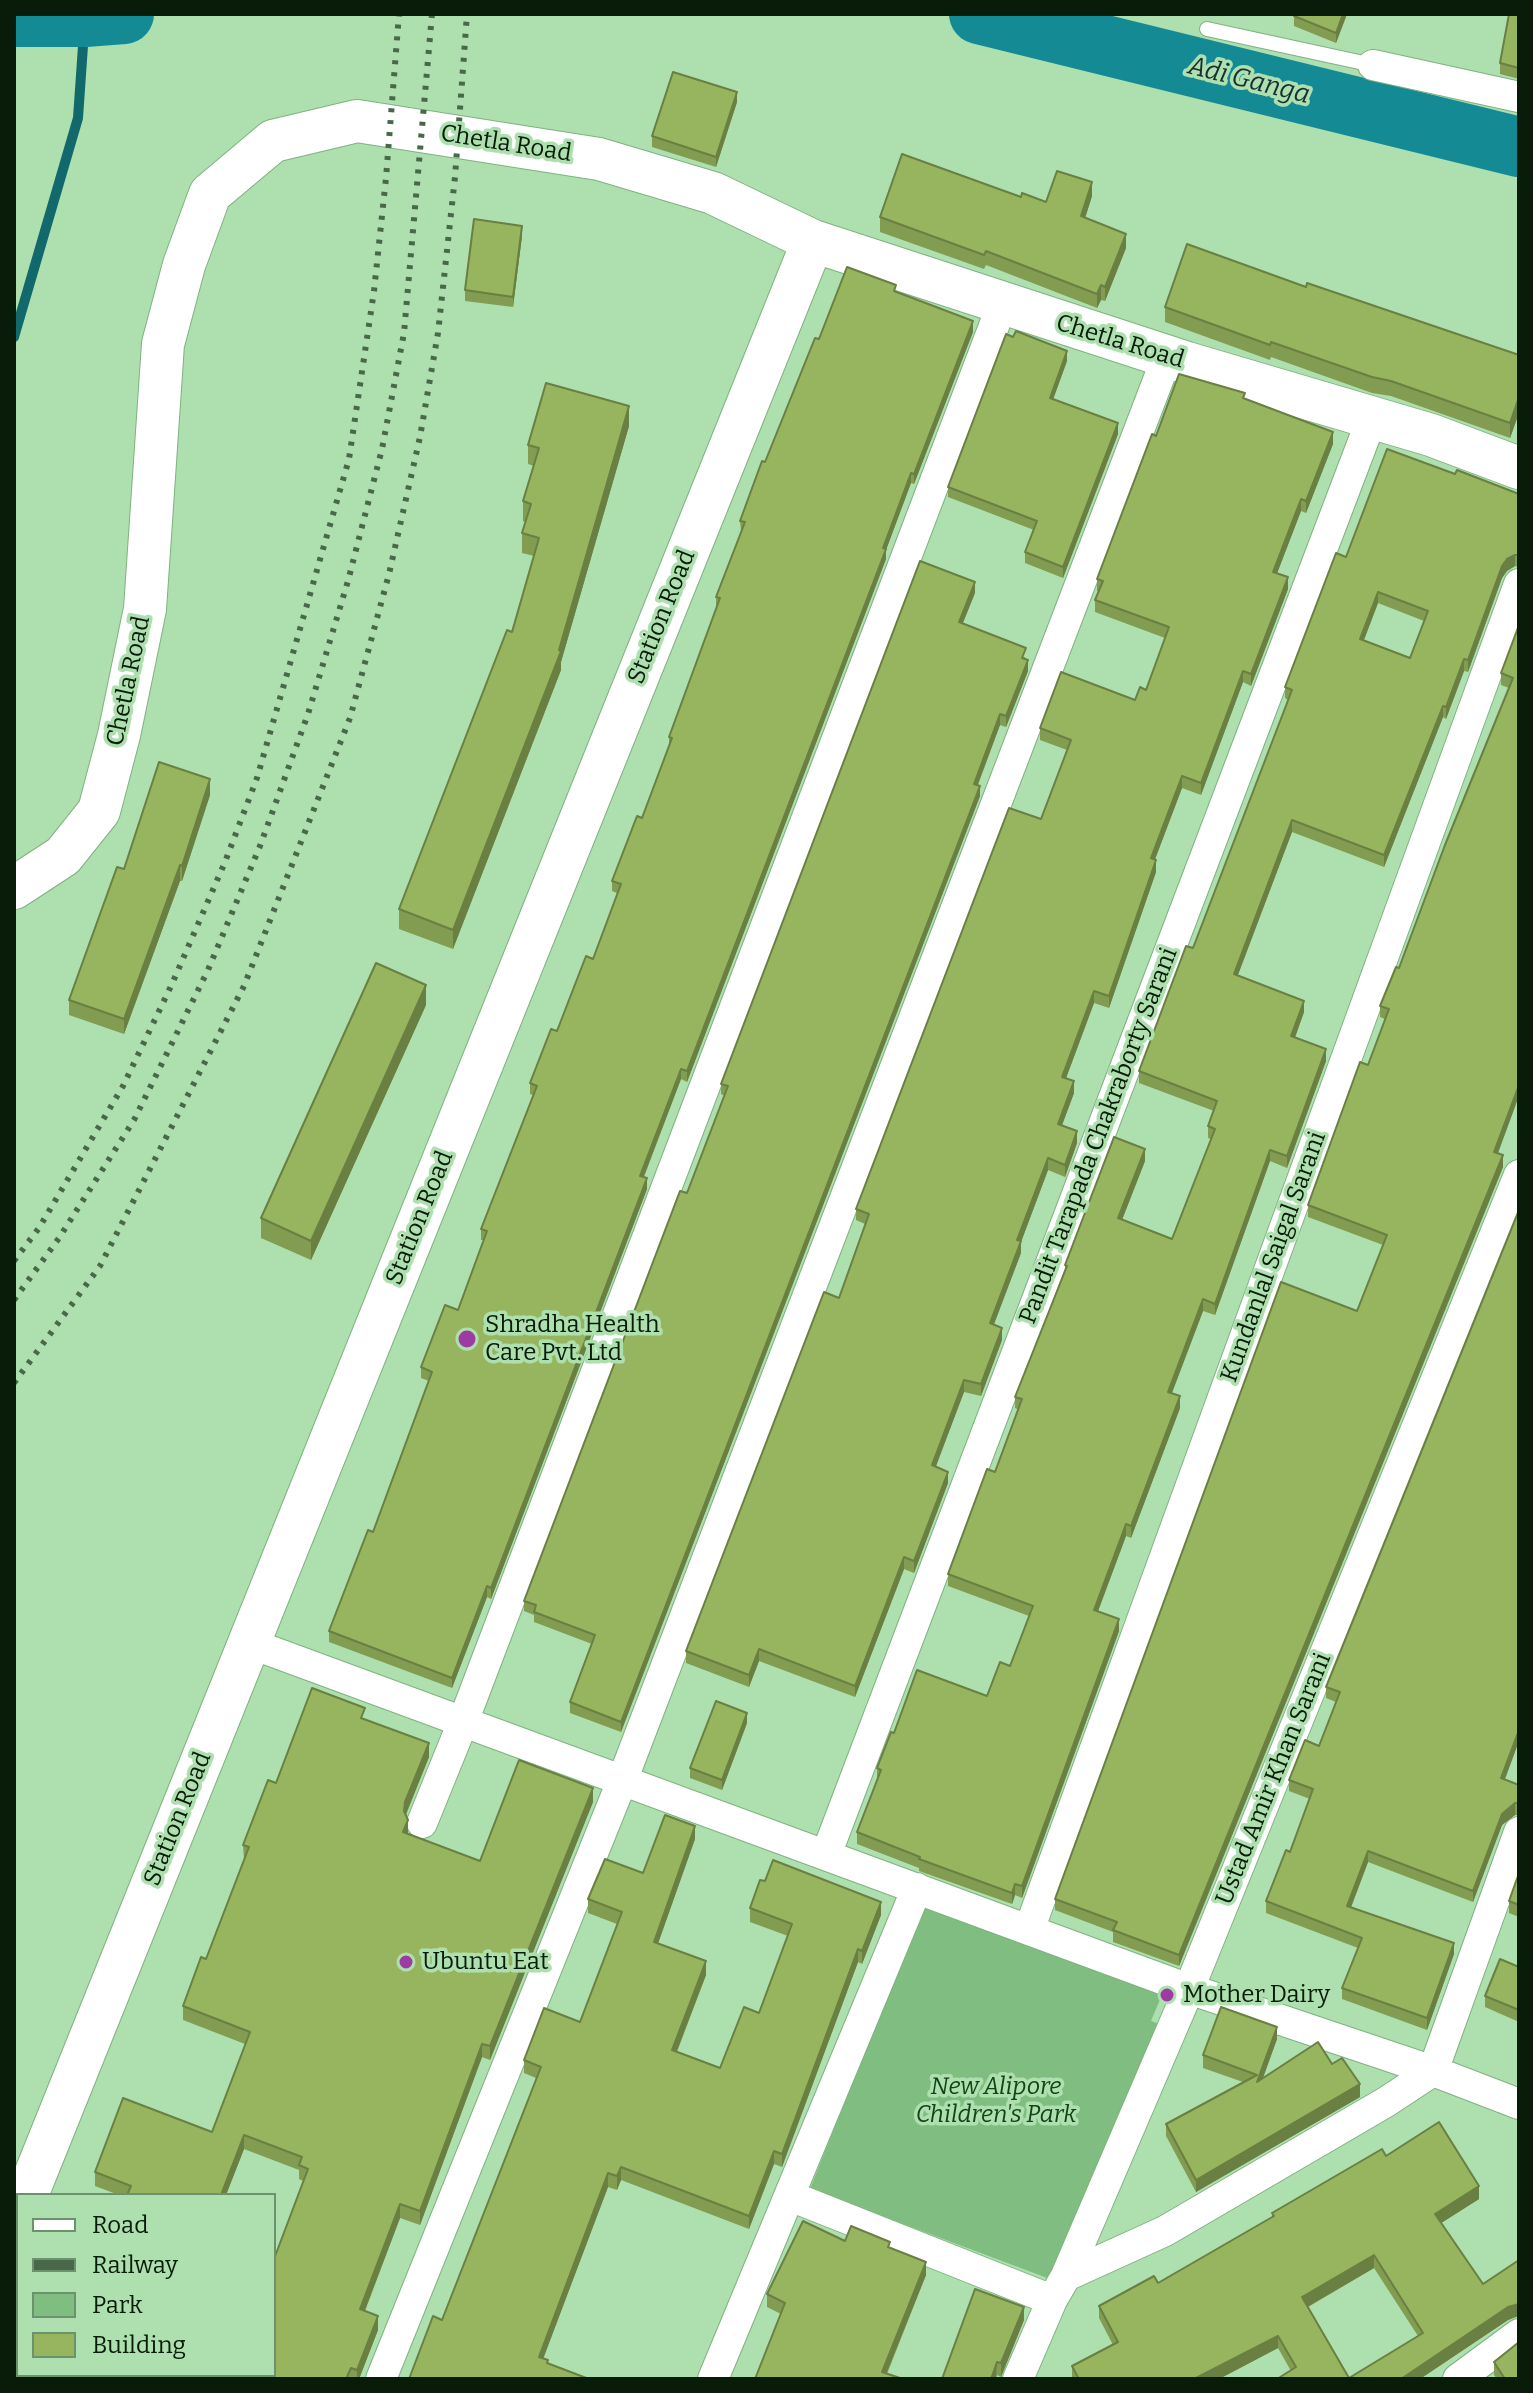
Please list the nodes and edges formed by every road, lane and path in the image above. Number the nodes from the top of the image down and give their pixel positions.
1 (1207, 29) dead end
2 (1373, 65) joint
3 (1519, 97) edge
4 (813, 241) junction
5 (1002, 305) junction
6 (1167, 357) junction
7 (1372, 418) junction
8 (1519, 468) edge
9 (1519, 584) edge
10 (14, 888) edge
11 (1518, 1179) edge
12 (249, 1643) junction
13 (463, 1722) junction
14 (622, 1781) junction
15 (422, 1823) dead end
16 (1516, 1847) edge
17 (826, 1855) junction
18 (917, 1888) junction
19 (1029, 1930) junction
20 (1189, 1989) junction
21 (1433, 2071) junction
22 (1519, 2104) edge
23 (28, 2193) edge
24 (790, 2196) junction
25 (1059, 2288) junction
26 (1519, 2334) edge
27 (381, 2379) edge
28 (713, 2379) edge
29 (1018, 2379) edge
30 (1458, 2379) edge

1 - 2 lane
2 - 3 street
4 - 5 main road, Chetla Road
4 - 10 main road, Chetla Road
4 - 12 main road, Station Road
5 - 6 main road, Chetla Road
5 - 13 street
6 - 7 main road, Chetla Road
6 - 14 street
7 - 8 main road, Chetla Road
7 - 17 street, Pandit Tarapada Chakraborty Sarani
9 - 19 street, Kundanlal Saigal Sarani
11 - 20 street, Ustad Amir Khan Sarani
12 - 13 street
12 - 23 main road, Station Road
13 - 14 street
13 - 15 street
14 - 17 street
14 - 27 street
16 - 21 street
17 - 18 street
18 - 19 street
18 - 24 street
19 - 20 street
20 - 21 street
20 - 25 street, Ustad Amir Khan Sarani
21 - 22 street
21 - 25 street
24 - 25 street
24 - 28 street
25 - 29 street, Ustad Amir Khan Sarani
26 - 30 street

